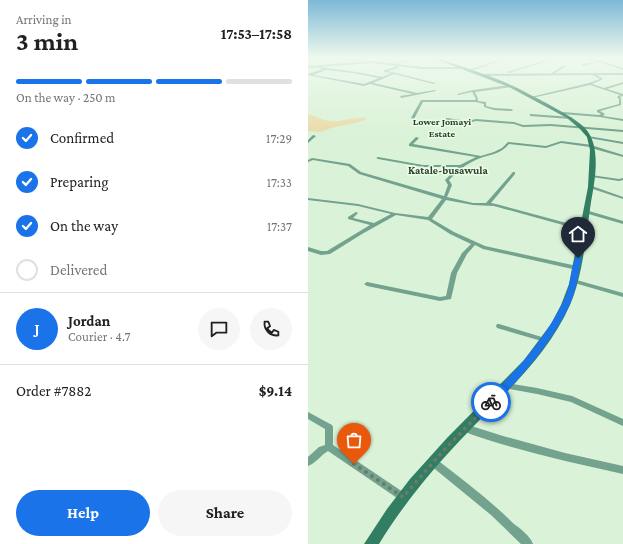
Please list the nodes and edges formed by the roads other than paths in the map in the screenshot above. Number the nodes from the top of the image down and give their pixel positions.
1 (350, 82) edge
2 (501, 82) edge
3 (593, 82) edge
4 (370, 83) joint
5 (623, 83) edge
6 (590, 84) junction
7 (510, 86) junction
8 (604, 89) junction
9 (435, 91) dead end
10 (473, 91) junction
11 (416, 94) junction
12 (458, 94) dead end
13 (400, 97) dead end
14 (532, 97) junction
15 (476, 102) junction
16 (511, 110) dead end
17 (563, 113) junction
18 (531, 115) dead end
19 (600, 116) junction
20 (413, 118) dead end
21 (571, 118) junction
22 (446, 119) dead end
23 (623, 120) edge
24 (582, 128) junction
25 (623, 131) edge
26 (314, 136) dead end
27 (417, 138) dead end
28 (308, 142) edge
29 (591, 143) junction
30 (623, 143) edge
31 (623, 156) edge
32 (481, 157) junction
33 (378, 158) dead end
34 (308, 161) edge
35 (461, 166) junction
36 (514, 172) dead end
37 (592, 176) junction
38 (622, 179) edge
39 (591, 188) junction
40 (308, 198) edge
41 (444, 198) junction
42 (623, 198) edge
43 (487, 205) junction
44 (587, 212) junction
45 (356, 213) dead end
46 (395, 214) junction
47 (429, 219) junction
48 (623, 223) edge
49 (374, 225) junction
50 (583, 229) junction
51 (475, 243) junction
52 (308, 249) edge
53 (577, 268) junction
54 (573, 281) junction
55 (367, 284) dead end
56 (623, 294) edge
57 (499, 326) dead end
58 (545, 340) junction
59 (507, 386) junction
60 (308, 415) edge
61 (623, 423) edge
62 (465, 428) junction
63 (329, 447) junction
64 (308, 462) edge
65 (433, 462) junction
66 (623, 470) edge
67 (403, 497) junction
68 (371, 544) edge
69 (528, 544) edge

1 - 4 street
2 - 7 main road
3 - 6 street
4 - 11 street
5 - 8 street
6 - 8 street
6 - 14 street
7 - 10 street
7 - 14 main road
8 - 19 street
9 - 11 street
10 - 12 street
10 - 15 street
11 - 13 street
14 - 17 main road
15 - 16 street
15 - 20 street
17 - 19 street
17 - 21 main road
18 - 21 street
19 - 23 street
21 - 24 main road
22 - 24 street
24 - 25 street
24 - 29 main road
26 - 28 street
27 - 32 street
29 - 30 street
29 - 31 street
29 - 32 street
29 - 37 main road
32 - 35 street
33 - 35 street
34 - 41 street
35 - 41 street
36 - 43 street
37 - 38 street
37 - 39 main road
39 - 42 street
39 - 44 main road
40 - 46 street
41 - 43 street
41 - 47 street
43 - 50 street
44 - 48 street
44 - 50 main road
45 - 49 street
46 - 47 street
46 - 49 street
47 - 51 street
49 - 52 street
50 - 53 main road
51 - 53 street
51 - 55 street
53 - 54 main road
54 - 56 street
54 - 58 main road
57 - 58 street
58 - 59 main road
59 - 61 street
59 - 62 main road
60 - 63 street
62 - 65 main road
62 - 66 street
63 - 64 street
63 - 67 street
65 - 67 main road
65 - 69 street
67 - 68 main road

